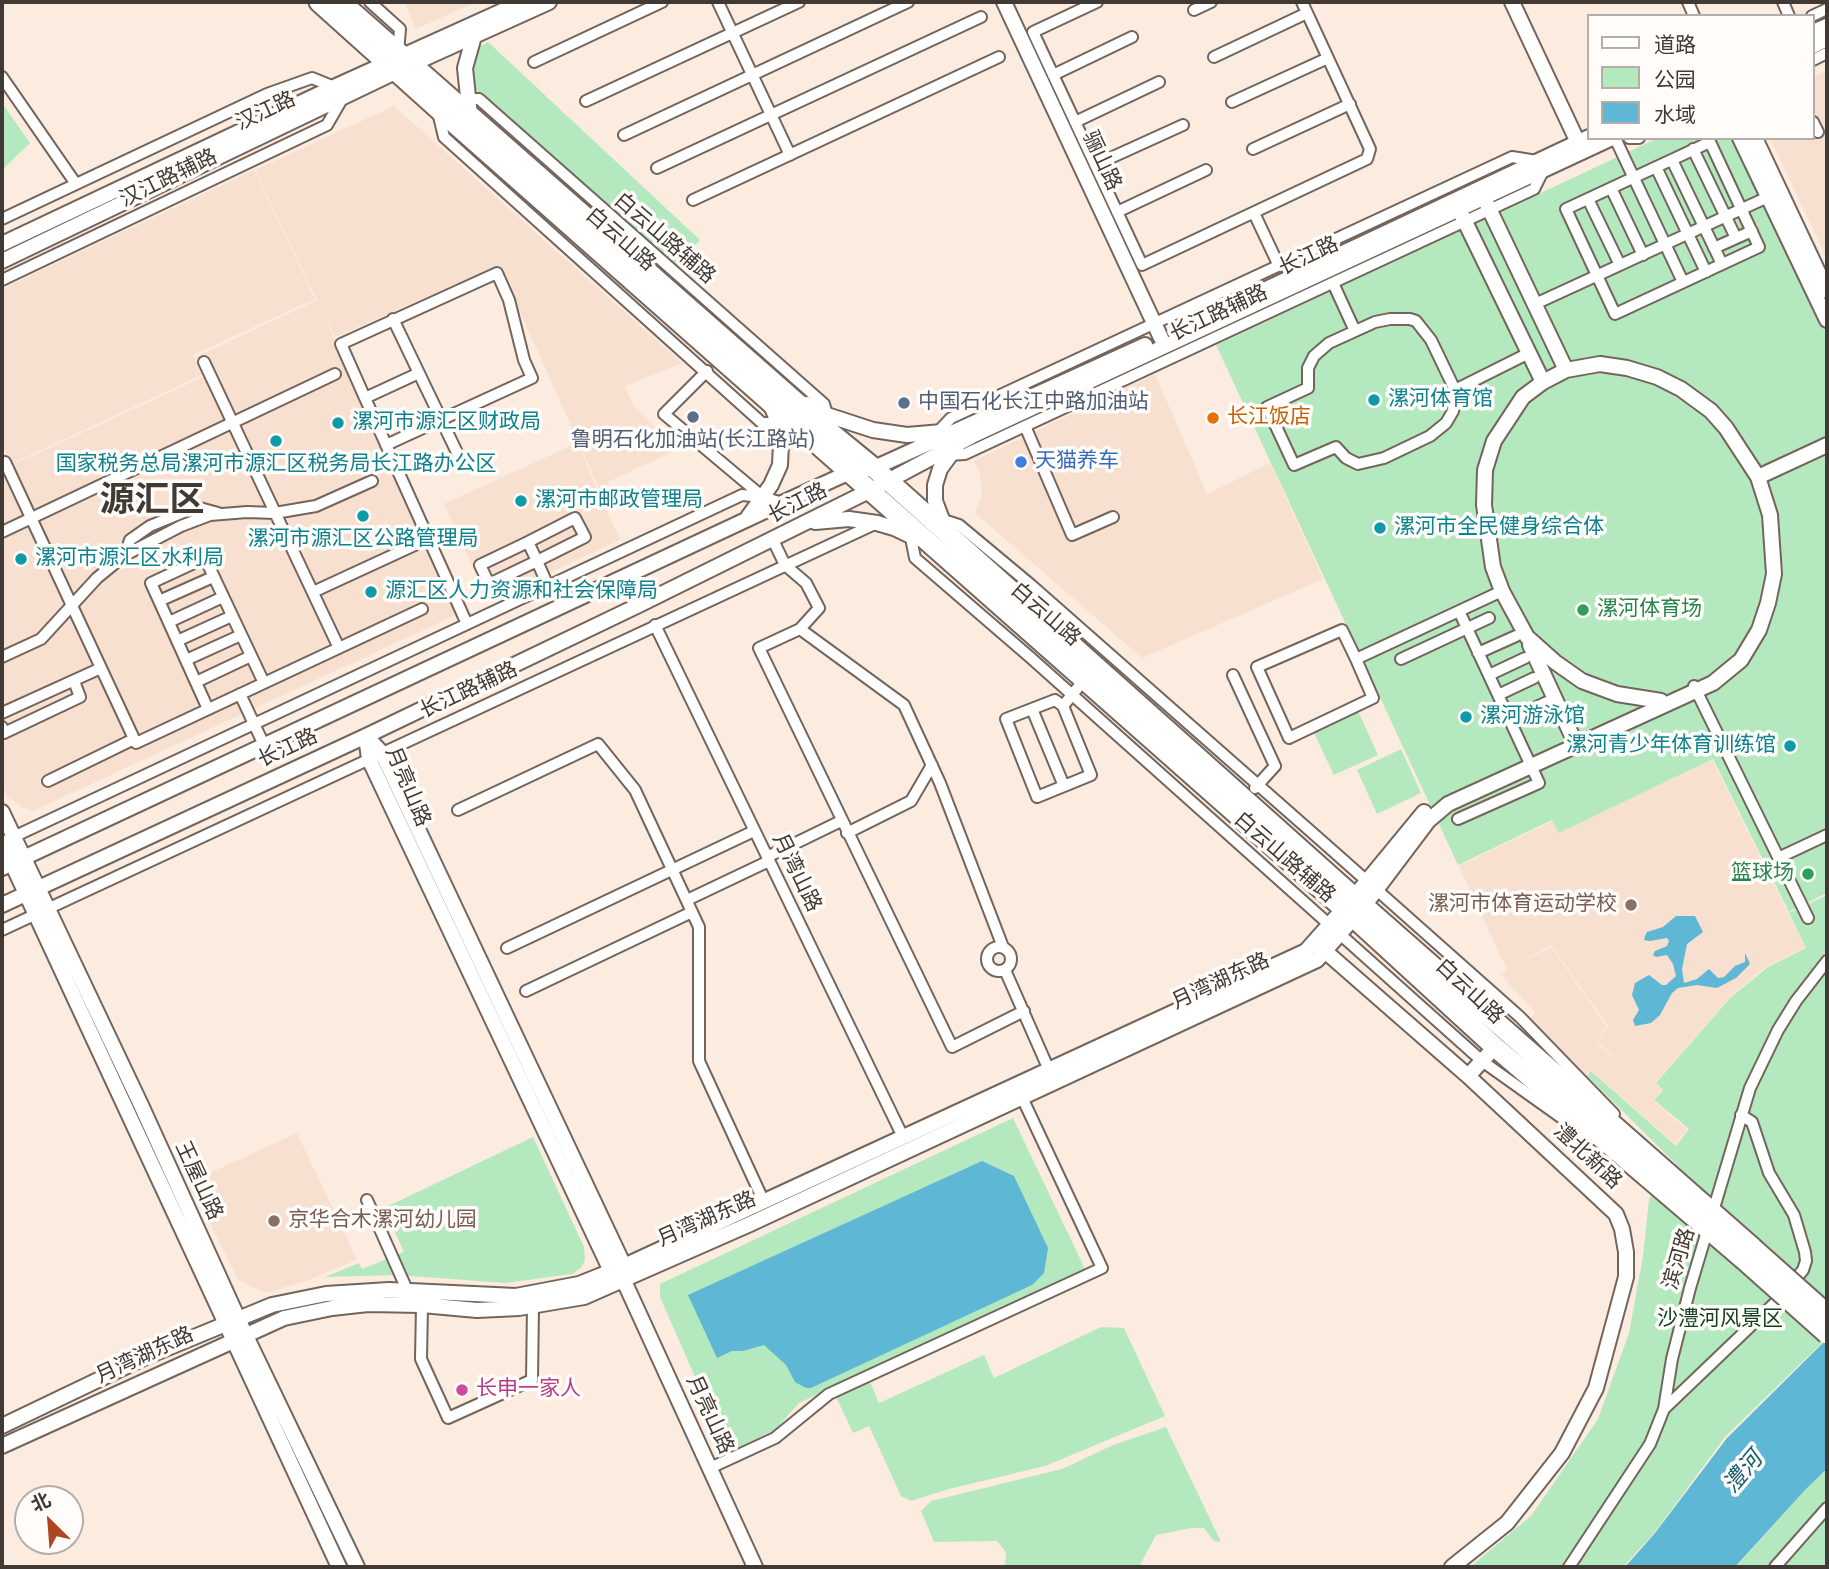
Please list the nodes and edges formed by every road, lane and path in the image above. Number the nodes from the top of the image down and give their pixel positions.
1 (319, 2) edge
2 (341, 2) edge
3 (370, 2) edge
4 (522, 2) edge
5 (549, 2) edge
6 (662, 2) edge
7 (718, 2) edge
8 (799, 2) edge
9 (908, 2) edge
10 (1004, 2) edge
11 (1097, 2) edge
12 (1211, 2) edge
13 (1301, 2) edge
14 (1512, 2) edge
15 (1194, 10) dead end
16 (1307, 13) junction
17 (981, 17) dead end
18 (732, 32) junction
19 (474, 36) junction
20 (1132, 37) dead end
21 (999, 57) dead end
22 (1214, 57) dead end
23 (1328, 58) junction
24 (400, 62) junction
25 (534, 62) dead end
26 (752, 75) junction
27 (1053, 75) junction
28 (2, 76) edge
29 (1159, 82) dead end
30 (338, 93) junction
31 (586, 101) dead end
32 (1232, 102) dead end
33 (1350, 104) junction
34 (457, 106) junction
35 (771, 115) junction
36 (1075, 122) junction
37 (1183, 125) dead end
38 (624, 135) dead end
39 (1604, 140) edge
40 (1615, 140) edge
41 (1741, 140) edge
42 (1756, 140) edge
43 (1583, 144) edge
44 (1253, 149) dead end
45 (1693, 149) junction
46 (790, 155) junction
47 (1671, 160) junction
48 (1096, 165) junction
49 (1540, 166) junction
50 (1656, 167) junction
51 (657, 169) dead end
52 (1206, 170) dead end
53 (1634, 177) junction
54 (76, 184) junction
55 (1611, 188) junction
56 (1768, 197) junction
57 (1588, 199) junction
58 (693, 200) dead end
59 (1487, 204) junction
60 (1741, 209) junction
61 (1459, 210) junction
62 (1117, 212) junction
63 (1254, 213) junction
64 (1725, 216) junction
65 (2, 219) edge
66 (1704, 226) junction
67 (1752, 231) junction
68 (1688, 234) junction
69 (1735, 238) junction
70 (2, 244) edge
71 (1665, 244) junction
72 (1714, 248) junction
73 (1643, 255) junction
74 (2, 261) edge
75 (1722, 264) junction
76 (1620, 265) junction
77 (1279, 266) junction
78 (1706, 272) junction
79 (1597, 276) junction
80 (2, 280) edge
81 (1683, 282) junction
82 (1333, 283) junction
83 (1827, 291) edge
84 (1535, 304) junction
85 (393, 319) junction
86 (1827, 320) edge
87 (1153, 324) junction
88 (1355, 331) junction
89 (1161, 338) junction
90 (1529, 353) junction
91 (204, 362) dead end
92 (1566, 370) junction
93 (707, 371) junction
94 (419, 373) junction
95 (335, 374) dead end
96 (1543, 382) junction
97 (1455, 390) junction
98 (777, 397) junction
99 (365, 398) junction
100 (441, 420) junction
101 (785, 423) junction
102 (233, 424) junction
103 (829, 424) junction
104 (1025, 426) junction
105 (1827, 434) edge
106 (945, 443) junction
107 (1827, 444) edge
108 (386, 445) junction
109 (5, 462) dead end
110 (463, 466) dead end
111 (850, 472) junction
112 (1755, 473) junction
113 (878, 480) junction
114 (372, 481) dead end
115 (763, 497) junction
116 (782, 503) junction
117 (275, 513) junction
118 (1113, 517) dead end
119 (31, 518) junction
120 (745, 521) junction
121 (807, 522) junction
122 (877, 523) junction
123 (926, 525) junction
124 (2, 532) edge
125 (773, 540) junction
126 (528, 542) junction
127 (417, 544) dead end
128 (537, 561) junction
129 (785, 565) junction
130 (213, 577) junction
131 (548, 586) junction
132 (1502, 591) junction
133 (313, 592) junction
134 (223, 597) junction
135 (159, 601) junction
136 (72, 604) junction
137 (422, 610) dead end
138 (1459, 611) junction
139 (232, 616) junction
140 (1489, 618) dead end
141 (169, 622) junction
142 (467, 624) junction
143 (655, 625) junction
144 (1467, 628) junction
145 (800, 629) junction
146 (241, 635) junction
147 (1521, 637) junction
148 (177, 641) junction
149 (339, 648) junction
150 (1478, 653) junction
151 (251, 656) junction
152 (2, 657) edge
153 (1525, 658) dead end
154 (1356, 659) junction
155 (1401, 659) dead end
156 (186, 660) junction
157 (102, 668) junction
158 (1233, 675) dead end
159 (1489, 675) junction
160 (1534, 678) dead end
161 (74, 681) junction
162 (196, 682) junction
163 (264, 683) junction
164 (1078, 687) junction
165 (1695, 688) junction
166 (240, 694) junction
167 (1498, 695) junction
168 (1661, 701) junction
169 (1547, 702) dead end
170 (1063, 706) junction
171 (208, 709) junction
172 (1032, 709) junction
173 (2, 713) edge
174 (1509, 720) junction
175 (254, 723) junction
176 (2, 727) edge
177 (366, 736) junction
178 (1573, 738) junction
179 (134, 739) junction
180 (264, 745) junction
181 (375, 756) junction
182 (1529, 762) junction
183 (932, 765) junction
184 (48, 781) dead end
185 (1064, 786) junction
186 (1251, 792) junction
187 (458, 810) dead end
188 (2, 812) edge
189 (1458, 820) dead end
190 (841, 821) junction
191 (754, 831) junction
192 (846, 832) junction
193 (1827, 835) edge
194 (6, 840) edge
195 (1779, 858) junction
196 (768, 859) junction
197 (13, 863) edge
198 (673, 870) junction
199 (1372, 886) junction
200 (32, 891) junction
201 (687, 901) junction
202 (2, 905) edge
203 (42, 911) junction
204 (692, 912) junction
205 (1348, 914) junction
206 (1808, 918) dead end
207 (2, 930) edge
208 (1319, 946) junction
209 (1003, 947) junction
210 (507, 948) dead end
211 (1827, 961) edge
212 (1005, 970) junction
213 (526, 991) dead end
214 (1024, 1011) junction
215 (1489, 1054) junction
216 (1049, 1070) junction
217 (1468, 1076) junction
218 (1019, 1092) junction
219 (1741, 1115) junction
220 (903, 1137) junction
221 (1671, 1185) junction
222 (367, 1200) dead end
223 (764, 1202) junction
224 (1712, 1221) junction
225 (1748, 1254) junction
226 (620, 1273) junction
227 (408, 1292) junction
228 (422, 1305) junction
229 (533, 1306) junction
230 (1827, 1314) edge
231 (231, 1322) junction
232 (1827, 1334) edge
233 (238, 1337) junction
234 (1664, 1409) junction
235 (2, 1426) edge
236 (2, 1446) edge
237 (710, 1468) junction
238 (1827, 1508) edge
239 (339, 1567) edge
240 (357, 1567) edge
241 (755, 1567) edge
242 (1452, 1567) edge
243 (1569, 1567) edge
244 (1775, 1567) edge

1 - 24 highway, 白云山路
2 - 24 highway, 白云山路
3 - 24 street
4 - 24 street, 汉江路
5 - 19 street, 汉江路
6 - 25 street
7 - 18 street
8 - 18 street
9 - 26 street
10 - 87 street, 骊山路
11 - 27 street
12 - 15 street
13 - 16 street
14 - 43 street
16 - 22 street
16 - 23 street
17 - 35 street
18 - 26 street
18 - 31 street
19 - 24 street, 汉江路
19 - 34 street
20 - 27 street
21 - 46 street
23 - 32 street
23 - 33 street
24 - 30 street, 汉江路
24 - 34 highway, 白云山路
26 - 35 street
26 - 38 street
27 - 36 street
28 - 54 street
29 - 36 street
30 - 54 street, 汉江路辅路
30 - 70 street, 汉江路
30 - 74 street, 汉江路
30 - 80 street, 汉江路辅路
33 - 44 street
33 - 63 street
34 - 93 street
34 - 98 highway, 白云山路
34 - 98 highway, 白云山路
34 - 103 street, 白云山路辅路
35 - 46 street
35 - 51 street
36 - 48 street
37 - 48 street
39 - 43 street, 长江路
40 - 53 street
41 - 56 street
42 - 83 street
43 - 49 street, 长江路
45 - 47 street
45 - 60 street
45 - 64 street
46 - 58 street
47 - 50 street
47 - 66 street
48 - 62 street
49 - 59 street, 长江路
49 - 61 street, 长江路
49 - 77 street, 长江路辅路
50 - 53 street
50 - 68 street
52 - 62 street
53 - 55 street
53 - 71 street
54 - 65 street, 汉江路辅路
55 - 57 street
55 - 73 street
56 - 60 street
56 - 86 street
57 - 76 street
57 - 79 street
59 - 61 street, 长江路
59 - 84 street
60 - 64 street
60 - 67 street
61 - 82 street, 长江路辅路
61 - 89 street, 长江路
61 - 90 street
61 - 106 street, 长江路
62 - 63 street
63 - 77 street
64 - 66 street
64 - 69 street
66 - 68 street
66 - 72 street
67 - 69 street
67 - 75 street
68 - 71 street
68 - 78 street
69 - 72 street
71 - 73 street
71 - 81 street
72 - 75 street
73 - 76 street
75 - 78 street
76 - 79 street
77 - 87 street, 长江路辅路
78 - 81 street
79 - 81 street
79 - 84 street
82 - 88 street
82 - 104 street, 长江路辅路
84 - 92 street
85 - 94 street
85 - 99 street
85 - 100 street
87 - 89 street, 骊山路
87 - 106 street, 长江路辅路
88 - 97 street
88 - 97 street
89 - 106 street, 长江路
90 - 96 street
90 - 97 street
91 - 102 street
92 - 96 street
92 - 112 street
93 - 101 street
93 - 115 street
94 - 99 street
94 - 100 street
95 - 102 street
96 - 132 street
98 - 101 highway, 白云山路
98 - 103 highway, 白云山路
99 - 108 street
100 - 108 street
100 - 110 street
101 - 111 highway, 白云山路
101 - 115 street
102 - 117 street
102 - 119 street
103 - 106 street
103 - 113 highway, 白云山路
104 - 106 street, 长江路辅路
104 - 118 street
105 - 112 street
106 - 113 street, 长江路
106 - 123 street
107 - 112 street
108 - 142 street
109 - 119 street
111 - 113 highway, 白云山路
111 - 116 street, 长江路
112 - 165 street
113 - 121 street, 长江路
113 - 123 highway, 白云山路
114 - 117 street
115 - 116 street
115 - 120 street
115 - 131 street
116 - 120 street, 长江路
117 - 133 street
117 - 136 street
119 - 124 street
119 - 136 street
120 - 180 street, 长江路
121 - 122 street
121 - 125 street, 长江路
122 - 123 street
122 - 129 street, 长江路辅路
123 - 164 highway, 白云山路
123 - 164 street
123 - 186 highway, 白云山路
125 - 129 street
125 - 177 street, 长江路
126 - 128 street
126 - 128 street
126 - 128 street
127 - 133 street
128 - 131 street
129 - 143 street, 长江路辅路
129 - 145 street
130 - 134 street
130 - 135 street
130 - 135 street
131 - 142 street
132 - 138 street
132 - 147 street
133 - 149 street
134 - 139 street
134 - 141 street
135 - 141 street
136 - 152 street
136 - 157 street
137 - 149 street
138 - 144 street
138 - 154 street
139 - 146 street
139 - 148 street
140 - 144 street
141 - 148 street
142 - 175 street
143 - 181 street, 长江路辅路
143 - 191 street, 月湾山路
144 - 150 street
144 - 155 street
145 - 183 street
145 - 190 street
146 - 151 street
146 - 156 street
147 - 150 street
147 - 168 street
147 - 178 street
148 - 156 street
149 - 163 street
150 - 159 street
151 - 162 street
151 - 163 street
153 - 159 street
154 - 154 street
156 - 162 street
157 - 161 street
157 - 179 street
158 - 186 street
159 - 167 street
160 - 167 street
161 - 173 street
161 - 176 street
162 - 171 street
163 - 166 street
164 - 170 street
164 - 205 highway, 白云山路
165 - 168 street
165 - 182 street
165 - 195 street
166 - 171 street
166 - 175 street
167 - 174 street
168 - 178 street
169 - 174 street
170 - 172 street
170 - 185 street
171 - 179 street
172 - 185 street
172 - 185 street
174 - 182 street
175 - 180 street
175 - 194 street
177 - 181 street, 月亮山路
177 - 200 street, 长江路
178 - 182 street
179 - 184 street
180 - 197 street, 长江路
181 - 203 street, 长江路辅路
181 - 226 street, 月亮山路
182 - 189 street
182 - 199 street, 月湾湖东路
183 - 192 street
183 - 209 street
186 - 199 street, 白云山路辅路
186 - 205 highway, 白云山路
187 - 198 street
188 - 194 street, 王屋山路
190 - 192 street
190 - 196 street
191 - 196 street, 月湾山路
191 - 198 street
192 - 214 street
193 - 195 street
194 - 197 street, 王屋山路
195 - 206 street
196 - 201 street
196 - 220 street, 月湾山路
197 - 200 street, 王屋山路
198 - 201 street
198 - 210 street
199 - 205 street, 月湾湖东路
199 - 221 street, 白云山路辅路
200 - 202 street, 长江路
200 - 203 street, 王屋山路
201 - 204 street
203 - 207 street, 长江路辅路
203 - 231 street, 王屋山路
204 - 213 street
204 - 223 street
205 - 208 street, 月湾湖东路
205 - 215 highway, 白云山路
205 - 221 highway, 白云山路
208 - 216 street, 月湾湖东路
208 - 217 street, 澧北新路
208 - 218 street, 月湾湖东路
209 - 212 street
209 - 212 street
211 - 219 street, 滨河路
212 - 214 street
214 - 216 street
215 - 217 street
215 - 221 highway, 白云山路
216 - 218 street, 月湾湖东路
217 - 242 street, 澧北新路
218 - 220 street, 月湾湖东路
218 - 226 street, 月湾湖东路
218 - 237 street
219 - 224 street, 滨河路
219 - 234 street
220 - 223 street, 月湾湖东路
221 - 224 highway, 白云山路
222 - 227 street
223 - 226 street, 月湾湖东路
224 - 225 highway, 白云山路
224 - 234 street, 滨河路
225 - 230 highway, bridge
225 - 232 highway, bridge
226 - 227 street, 月湾湖东路
226 - 229 street, 月湾湖东路
226 - 237 street, 月亮山路
227 - 231 street, 月湾湖东路
228 - 229 street, 月湾湖东路
228 - 229 street
228 - 233 street, 月湾湖东路
231 - 233 street, 王屋山路
231 - 235 street, 月湾湖东路
233 - 236 street, 月湾湖东路
233 - 239 street, 王屋山路
233 - 240 street, 王屋山路
234 - 243 street, 滨河路
237 - 241 street, 月亮山路
238 - 244 street

